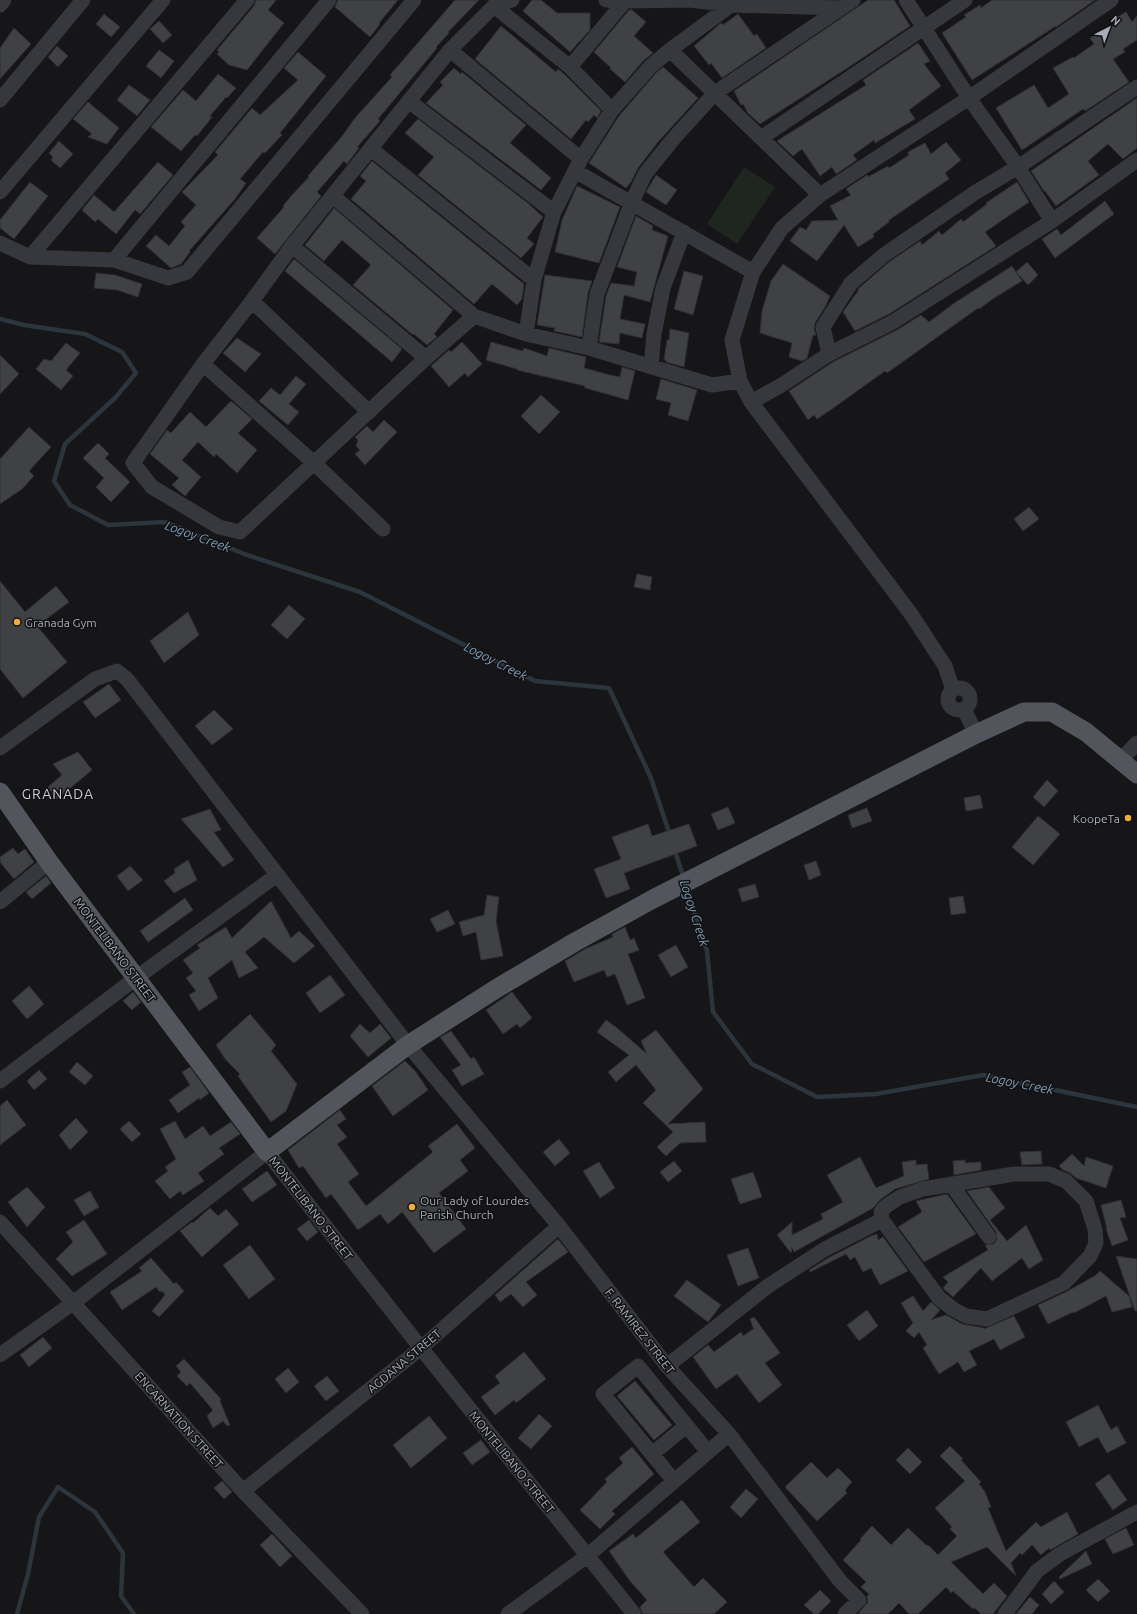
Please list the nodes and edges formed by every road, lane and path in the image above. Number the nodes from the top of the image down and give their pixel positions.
1 (4, 0) edge
2 (83, 0) edge
3 (163, 0) edge
4 (247, 0) edge
5 (330, 0) edge
6 (414, 0) edge
7 (512, 0) edge
8 (606, 0) edge
9 (690, 0) edge
10 (906, 0) edge
11 (965, 0) edge
12 (1111, 0) edge
13 (625, 1) junction
14 (825, 4) edge
15 (847, 4) edge
16 (0, 5) edge
17 (731, 5) junction
18 (494, 6) junction
19 (924, 29) junction
20 (450, 50) junction
21 (670, 50) junction
22 (570, 67) junction
23 (1137, 87) edge
24 (715, 93) junction
25 (969, 98) junction
26 (0, 100) edge
27 (410, 102) junction
28 (612, 110) junction
29 (761, 138) junction
30 (371, 149) junction
31 (1137, 160) edge
32 (578, 165) junction
33 (1018, 167) junction
34 (0, 192) edge
35 (820, 195) junction
36 (333, 196) junction
37 (632, 202) junction
38 (554, 212) junction
39 (1052, 221) junction
40 (684, 232) junction
41 (0, 243) edge
42 (292, 246) junction
43 (30, 257) junction
44 (114, 260) junction
45 (753, 272) junction
46 (534, 280) junction
47 (252, 301) junction
48 (474, 316) junction
49 (526, 334) junction
50 (589, 348) junction
51 (830, 354) junction
52 (426, 358) junction
53 (203, 364) junction
54 (651, 367) junction
55 (740, 381) junction
56 (751, 402) junction
57 (369, 412) junction
58 (314, 463) junction
59 (383, 529) dead end
60 (976, 734) junction
61 (1137, 743) edge
62 (0, 748) edge
63 (1121, 760) junction
64 (1137, 774) edge
65 (0, 792) edge
66 (49, 862) junction
67 (277, 875) junction
68 (0, 902) edge
69 (136, 978) junction
70 (408, 1046) junction
71 (0, 1081) edge
72 (267, 1152) junction
73 (951, 1184) junction
74 (882, 1220) junction
75 (0, 1222) edge
76 (559, 1226) junction
77 (989, 1237) dead end
78 (73, 1303) junction
79 (421, 1348) junction
80 (0, 1355) edge
81 (667, 1366) junction
82 (686, 1426) junction
83 (729, 1434) junction
84 (708, 1452) junction
85 (652, 1454) junction
86 (674, 1481) junction
87 (243, 1491) junction
88 (1137, 1512) edge
89 (587, 1556) junction
90 (362, 1614) edge
91 (508, 1614) edge
92 (634, 1614) edge
93 (845, 1614) edge
94 (1004, 1614) edge

1 - 16 street
2 - 26 street
3 - 34 street
4 - 43 street
5 - 44 street
6 - 44 street
7 - 18 street
8 - 13 street
9 - 13 street
9 - 17 street
10 - 19 street
11 - 19 street
12 - 25 street
13 - 22 street
14 - 15 street
14 - 17 street
15 - 24 street
17 - 21 street
18 - 20 street
18 - 22 street
19 - 25 street
19 - 29 street
20 - 27 street
20 - 32 street
21 - 24 street
21 - 28 street
22 - 28 street
23 - 33 street
24 - 29 street
24 - 37 street
25 - 33 street
25 - 35 street
27 - 30 street
27 - 38 street
28 - 32 street
29 - 35 street
30 - 36 street
30 - 46 street
31 - 39 street
32 - 37 street
32 - 38 street
33 - 39 street
33 - 51 street
35 - 45 street
36 - 42 street
36 - 48 street
37 - 40 street
37 - 50 street
38 - 46 street
39 - 51 street
40 - 45 street
40 - 54 street
41 - 43 street
42 - 47 street
42 - 52 street
43 - 44 street
45 - 55 street
46 - 49 street
47 - 53 street
47 - 57 street
48 - 49 street
48 - 52 street
49 - 50 street
50 - 54 street
51 - 56 street
52 - 57 street
53 - 58 street
53 - 58 street
54 - 55 street
55 - 56 street
56 - 60 street
57 - 58 street
58 - 59 street
60 - 63 main road
60 - 70 main road
61 - 63 street
62 - 67 street, F. RAMIREZ STREET
63 - 64 main road
65 - 66 main road, MONTELIBANO STREET
66 - 68 street
66 - 69 main road, MONTELIBANO STREET
67 - 69 street
67 - 70 street, F. RAMIREZ STREET
69 - 71 street
69 - 72 main road, MONTELIBANO STREET
70 - 72 main road
70 - 76 street, F. RAMIREZ STREET
72 - 78 street
72 - 79 street, MONTELIBANO STREET
73 - 74 street
73 - 74 street
73 - 77 street
74 - 81 street
75 - 78 street, ENCARNATION STREET
76 - 79 street, AGDANA STREET
76 - 81 street, F. RAMIREZ STREET
78 - 80 street
78 - 87 street, ENCARNATION STREET
79 - 87 street, AGDANA STREET
79 - 89 street, MONTELIBANO STREET
81 - 83 street, F. RAMIREZ STREET
82 - 84 street
82 - 85 street
82 - 85 street
83 - 84 street
83 - 93 street, F. RAMIREZ STREET
84 - 86 street
85 - 86 street
86 - 89 street
87 - 90 street, ENCARNATION STREET
88 - 94 street
89 - 91 street
89 - 92 street, MONTELIBANO STREET

